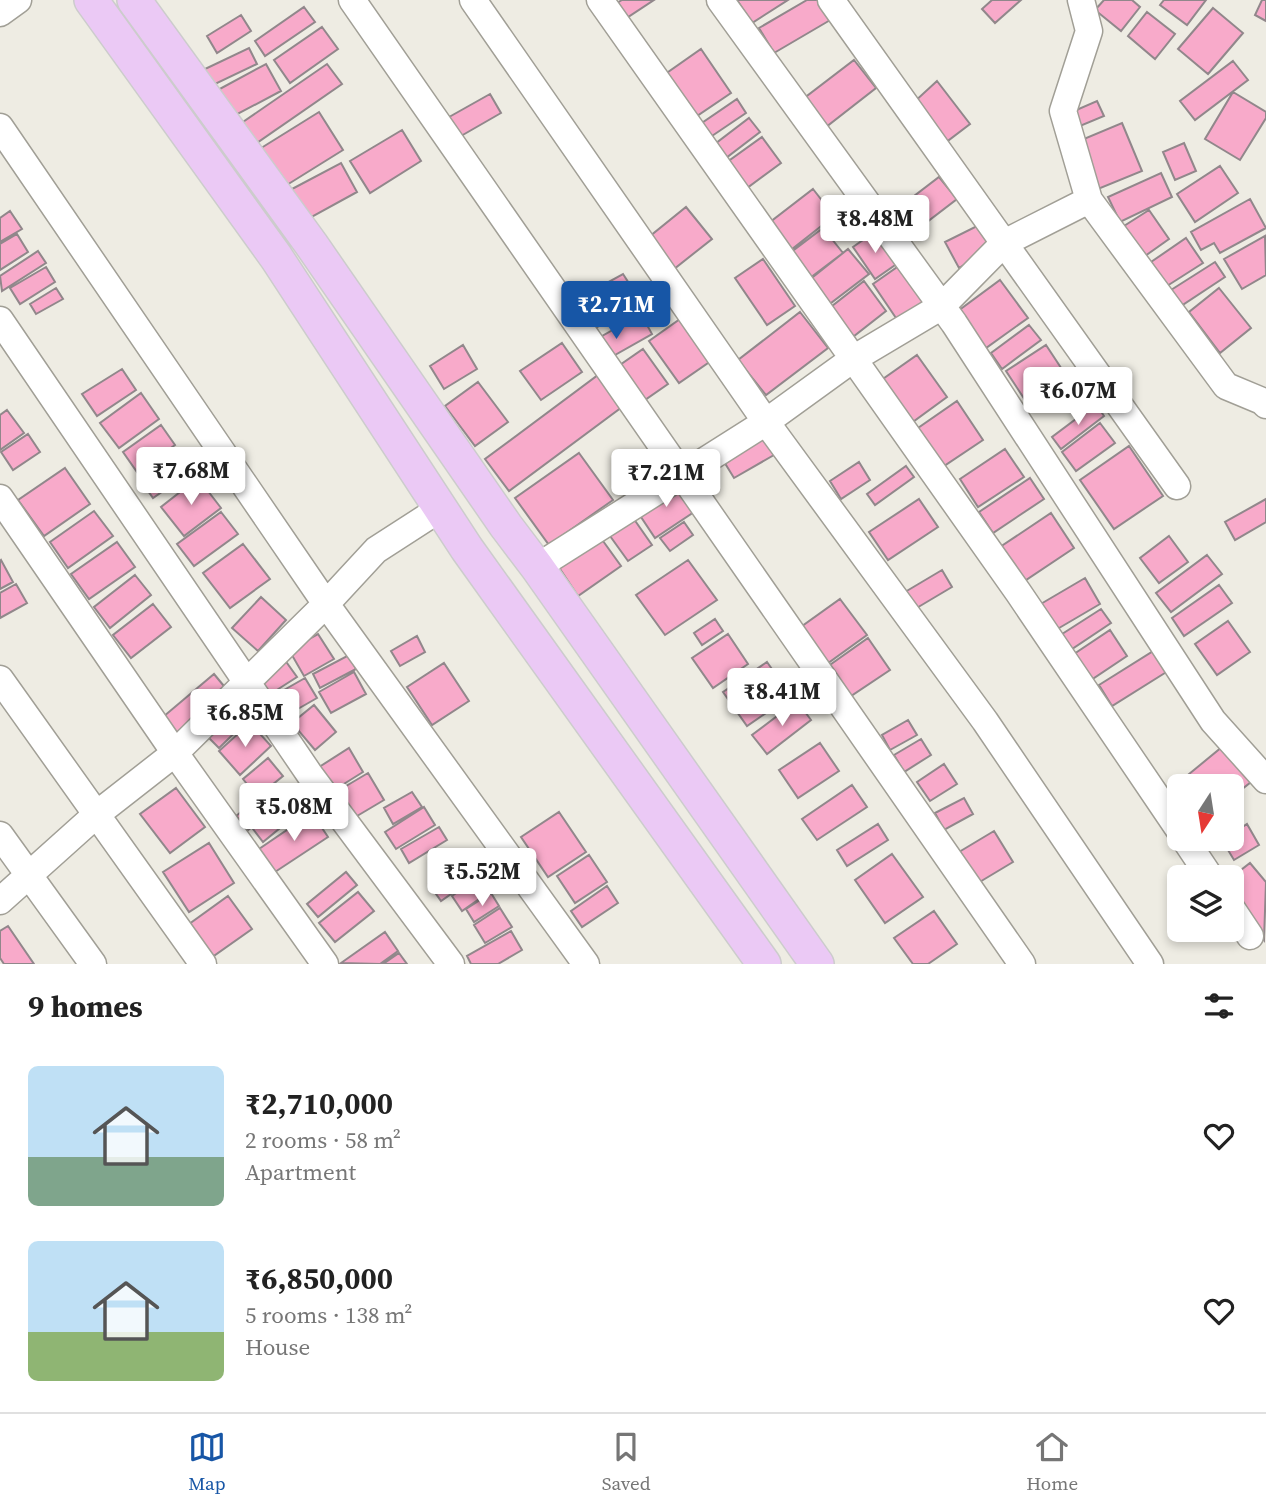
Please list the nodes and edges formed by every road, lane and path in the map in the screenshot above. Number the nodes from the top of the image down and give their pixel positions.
1 (18, 0) edge
2 (133, 0) edge
3 (352, 0) edge
4 (473, 0) edge
5 (600, 0) edge
6 (720, 0) edge
7 (831, 0) edge
8 (1081, 0) edge
9 (98, 10) edge
10 (0, 13) edge
11 (0, 127) edge
12 (1089, 200) junction
13 (1004, 243) junction
14 (942, 306) junction
15 (0, 320) edge
16 (853, 359) junction
17 (1266, 404) edge
18 (766, 422) junction
19 (682, 473) junction
20 (1177, 486) dead end
21 (0, 498) edge
22 (440, 508) junction
23 (506, 526) junction
24 (467, 549) junction
25 (537, 567) junction
26 (326, 604) junction
27 (0, 679) edge
28 (247, 681) junction
29 (175, 753) junction
30 (1266, 780) edge
31 (1167, 812) edge
32 (97, 814) junction
33 (0, 835) edge
34 (29, 875) junction
35 (0, 901) edge
36 (1244, 927) edge
37 (1250, 936) dead end
38 (93, 964) edge
39 (203, 964) edge
40 (325, 964) edge
41 (452, 964) edge
42 (586, 964) edge
43 (764, 964) edge
44 (817, 964) edge
45 (1022, 964) edge
46 (1150, 964) edge

1 - 10 street
2 - 9 main road
2 - 23 main road
3 - 19 street
4 - 18 street
5 - 16 street
6 - 14 street
7 - 13 street
8 - 12 street
9 - 22 main road
11 - 26 street
12 - 13 street
12 - 17 street
13 - 14 street
13 - 20 street
14 - 16 street
14 - 30 street
15 - 28 street
16 - 18 street
16 - 31 street
18 - 19 street
18 - 46 street
19 - 25 street
19 - 45 street
21 - 29 street
22 - 24 main road
22 - 26 street
23 - 24 main road
23 - 25 main road
24 - 43 main road
25 - 44 main road
26 - 28 street
26 - 42 street
27 - 32 street
28 - 29 street
28 - 41 street
29 - 32 street
29 - 40 street
32 - 34 street
32 - 39 street
33 - 34 street
34 - 35 street
34 - 38 street
36 - 37 street

